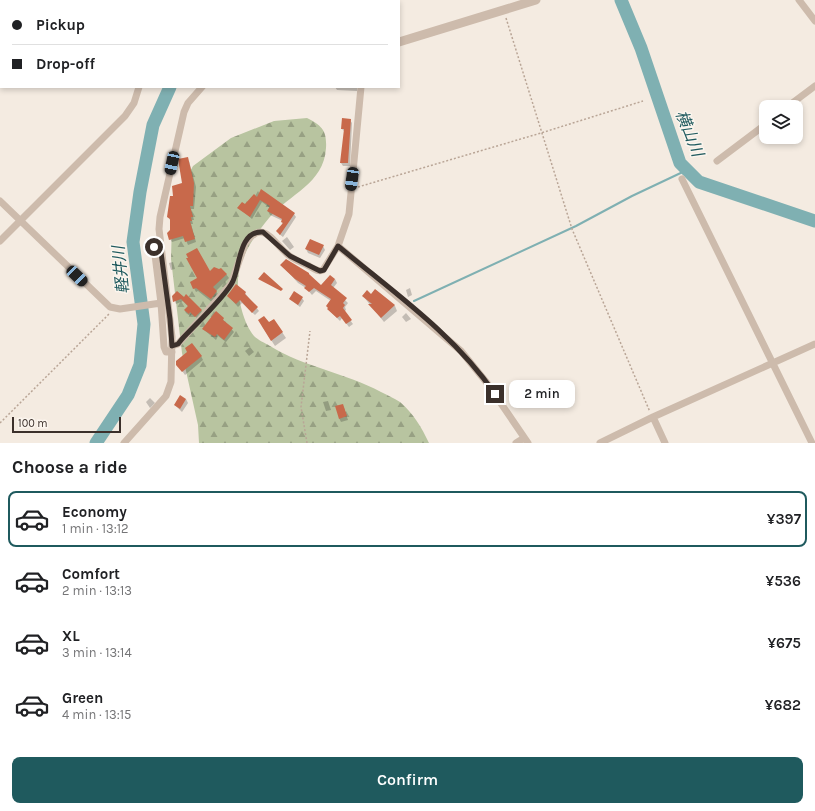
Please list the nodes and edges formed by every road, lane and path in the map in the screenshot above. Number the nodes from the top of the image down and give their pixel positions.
1 (536, 0) edge
2 (800, 0) edge
3 (504, 10) junction
4 (815, 21) edge
5 (400, 42) edge
6 (815, 86) edge
7 (139, 88) edge
8 (201, 88) edge
9 (361, 88) edge
10 (643, 100) dead end
11 (797, 100) edge
12 (759, 129) edge
13 (541, 133) junction
14 (717, 161) dead end
15 (682, 179) dead end
16 (351, 189) junction
17 (0, 201) edge
18 (20, 221) junction
19 (0, 241) edge
20 (160, 245) junction
21 (338, 246) junction
22 (161, 303) junction
23 (114, 308) junction
24 (310, 330) dead end
25 (815, 344) edge
26 (172, 349) junction
27 (774, 363) junction
28 (653, 417) junction
29 (0, 423) edge
30 (526, 440) edge
31 (124, 443) edge
32 (307, 443) edge
33 (516, 443) edge
34 (600, 443) edge
35 (665, 443) edge
36 (812, 443) edge

1 - 3 street
2 - 4 street
3 - 5 street
3 - 13 path
6 - 11 street
7 - 18 street
8 - 20 street
9 - 16 street
10 - 13 path
12 - 14 street
13 - 16 path
13 - 28 path
15 - 27 street
16 - 21 street
17 - 18 street
18 - 19 street
18 - 23 street
20 - 22 street
20 - 26 street
21 - 26 street
21 - 30 street
22 - 23 street
22 - 26 street
23 - 29 path
24 - 32 path
25 - 27 street
26 - 31 street
27 - 28 street
27 - 36 street
28 - 34 street
28 - 35 street
30 - 33 street

